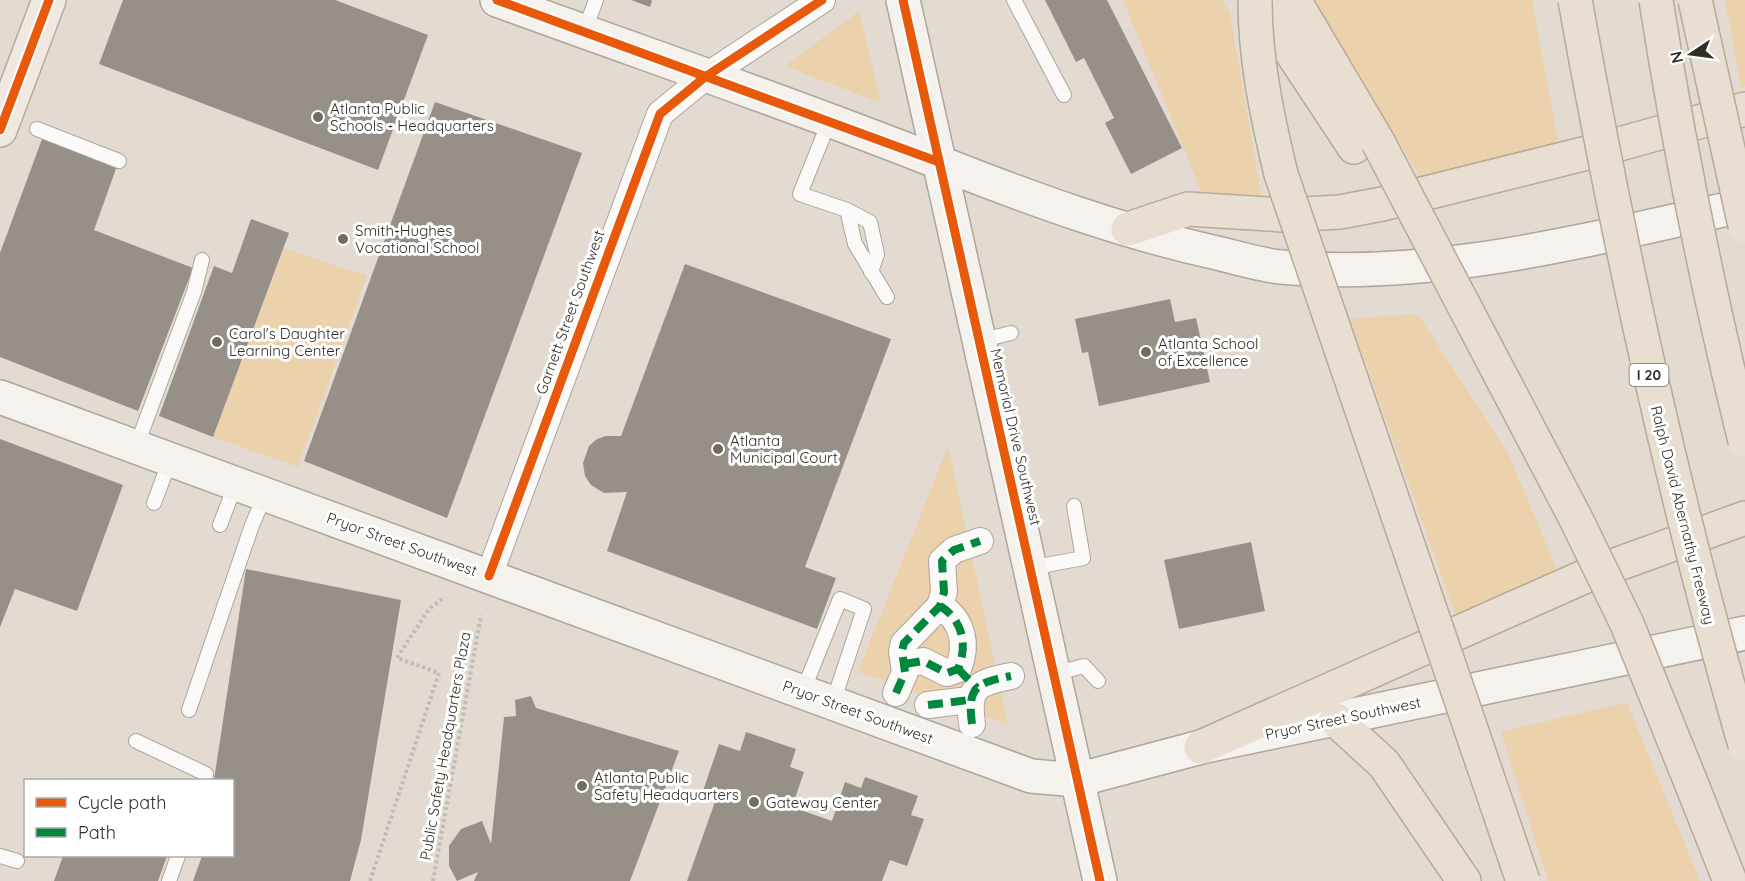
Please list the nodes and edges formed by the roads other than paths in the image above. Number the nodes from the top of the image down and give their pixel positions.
1 (49, 0) edge
2 (497, 0) edge
3 (596, 0) edge
4 (822, 0) edge
5 (903, 0) edge
6 (1014, 0) edge
7 (1256, 0) edge
8 (1294, 0) edge
9 (1575, 0) edge
10 (1656, 0) edge
11 (1695, 0) edge
12 (584, 32) junction
13 (705, 77) junction
14 (1064, 95) dead end
15 (1745, 109) edge
16 (829, 122) junction
17 (37, 129) dead end
18 (0, 130) edge
19 (1366, 145) junction
20 (119, 160) dead end
21 (939, 162) junction
22 (1745, 205) edge
23 (847, 210) junction
24 (1745, 226) edge
25 (1128, 229) junction
26 (202, 260) dead end
27 (871, 272) junction
28 (887, 297) dead end
29 (1011, 333) dead end
30 (979, 341) junction
31 (0, 397) edge
32 (1745, 441) edge
33 (136, 447) junction
34 (170, 459) junction
35 (251, 489) junction
36 (154, 503) dead end
37 (1074, 506) dead end
38 (1745, 518) edge
39 (220, 525) dead end
40 (980, 541) dead end
41 (1030, 568) junction
42 (489, 576) junction
43 (940, 606) junction
44 (1745, 633) edge
45 (905, 664) junction
46 (958, 669) junction
47 (1053, 674) junction
48 (1011, 676) dead end
49 (1098, 681) dead end
50 (803, 691) junction
51 (896, 693) dead end
52 (833, 702) junction
53 (972, 704) junction
54 (928, 705) dead end
55 (189, 710) dead end
56 (1336, 720) junction
57 (136, 741) dead end
58 (1745, 745) edge
59 (1201, 747) junction
60 (205, 777) dead end
61 (1077, 780) junction
62 (0, 856) edge
63 (177, 857) edge
64 (17, 861) dead end
65 (169, 881) edge
66 (1100, 881) edge
67 (1464, 881) edge
68 (1523, 881) edge
69 (1730, 881) edge

1 - 18 main road
2 - 12 main road
3 - 12 lane
4 - 13 street, Garnett Street Southwest
5 - 21 main road, Memorial Drive Southwest
6 - 14 lane
7 - 19 highway
7 - 68 highway, bridge
8 - 19 highway
9 - 58 highway, Ralph David Abernathy Freeway / I 20, bridge
10 - 32 highway, bridge
11 - 24 highway, bridge
12 - 13 main road
13 - 16 main road
13 - 42 street, Garnett Street Southwest
15 - 25 highway
16 - 21 main road
16 - 23 lane
17 - 20 lane
19 - 69 highway, bridge
21 - 25 main road
21 - 30 main road, Memorial Drive Southwest
22 - 25 main road
23 - 27 lane
23 - 27 lane
26 - 33 lane
27 - 28 lane
29 - 30 lane
30 - 41 main road, Memorial Drive Southwest
31 - 33 main road, Pryor Street Southwest
33 - 34 main road, Pryor Street Southwest
34 - 35 main road, Pryor Street Southwest
34 - 36 lane
35 - 39 lane
35 - 42 main road, Pryor Street Southwest
35 - 55 lane
37 - 41 lane
38 - 59 highway
40 - 43 street
41 - 47 main road, Memorial Drive Southwest
42 - 50 main road, Pryor Street Southwest
43 - 45 street
43 - 46 street
44 - 56 main road, Pryor Street Southwest
45 - 46 street
45 - 51 street
46 - 53 street
47 - 49 lane
47 - 61 main road, Memorial Drive Southwest
48 - 53 street
50 - 52 main road, Pryor Street Southwest
50 - 52 lane
52 - 61 main road, Pryor Street Southwest
53 - 54 street
56 - 59 main road, Pryor Street Southwest
56 - 67 highway
57 - 60 lane
59 - 61 main road, Pryor Street Southwest
61 - 66 main road, Memorial Drive Southwest
62 - 64 lane
63 - 65 lane

